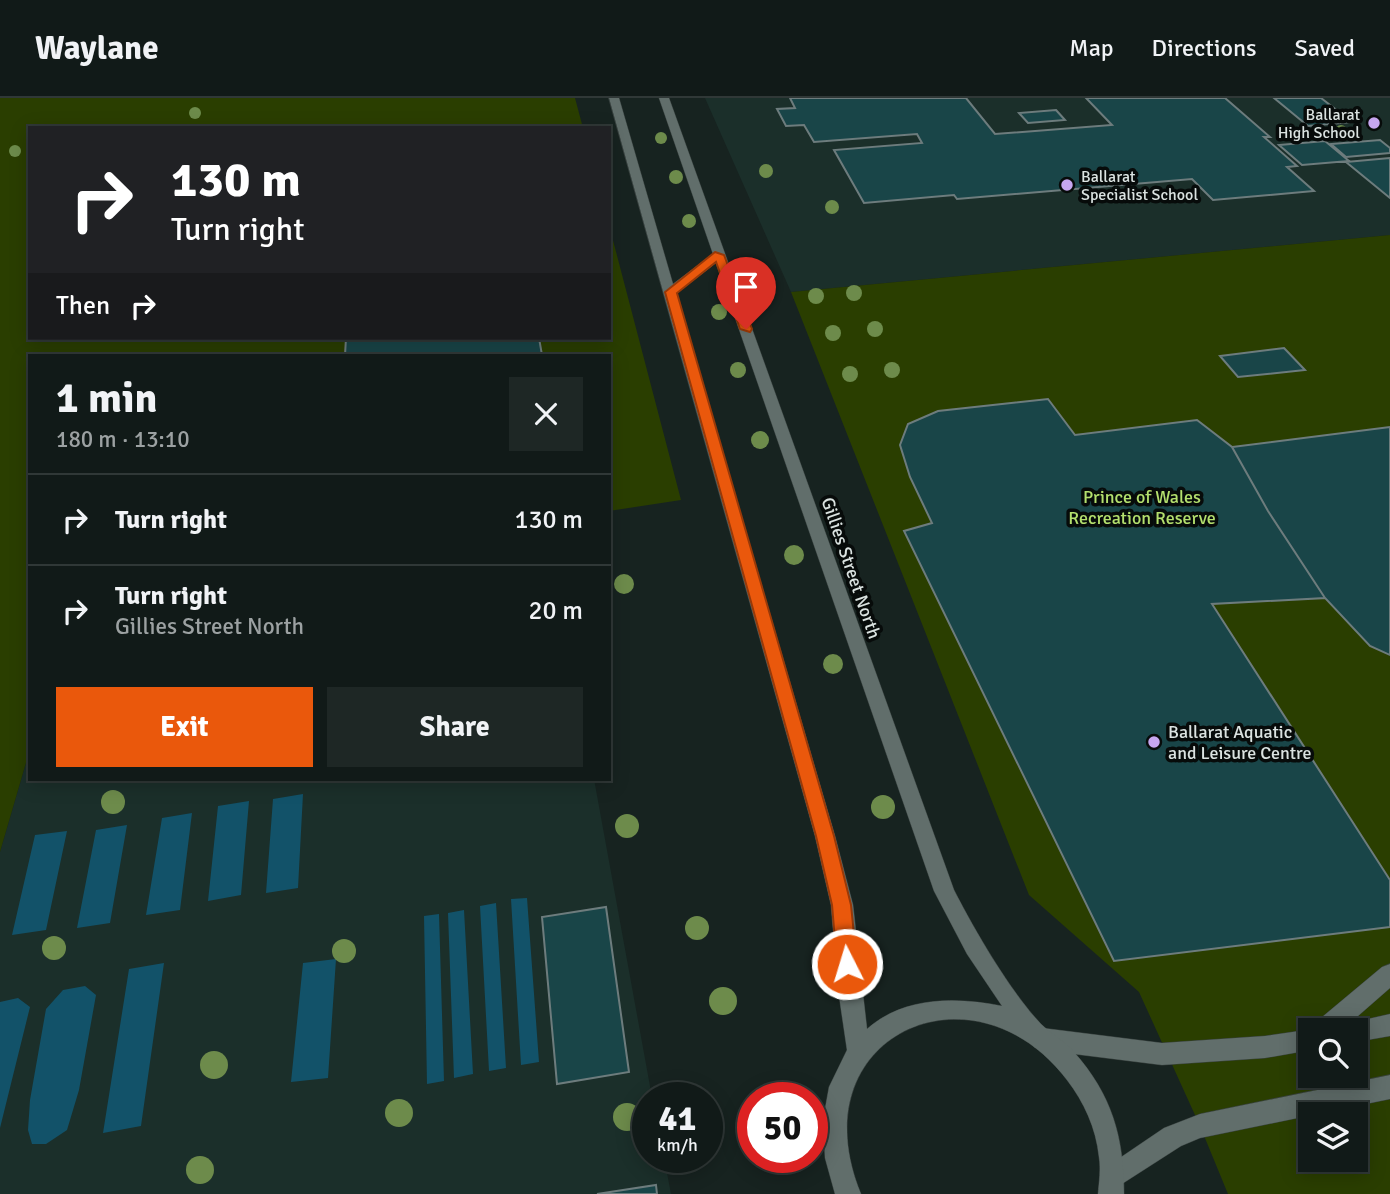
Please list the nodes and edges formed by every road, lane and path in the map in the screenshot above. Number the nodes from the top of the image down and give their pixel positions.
1 (614, 98) edge
2 (664, 98) edge
3 (719, 255) junction
4 (671, 292) junction
5 (1390, 974) edge
6 (1338, 1018) edge
7 (1390, 1025) edge
8 (1368, 1029) edge
9 (1039, 1036) junction
10 (1298, 1041) edge
11 (859, 1051) junction
12 (1390, 1087) edge
13 (1113, 1185) edge
14 (848, 1194) edge

1 - 4 main road
2 - 3 main road, Gillies Street North
3 - 4 main road
3 - 9 main road, Gillies Street North
4 - 11 main road
5 - 6 main road
7 - 8 main road
9 - 10 main road
9 - 11 main road
9 - 13 main road
11 - 14 main road
12 - 13 main road

